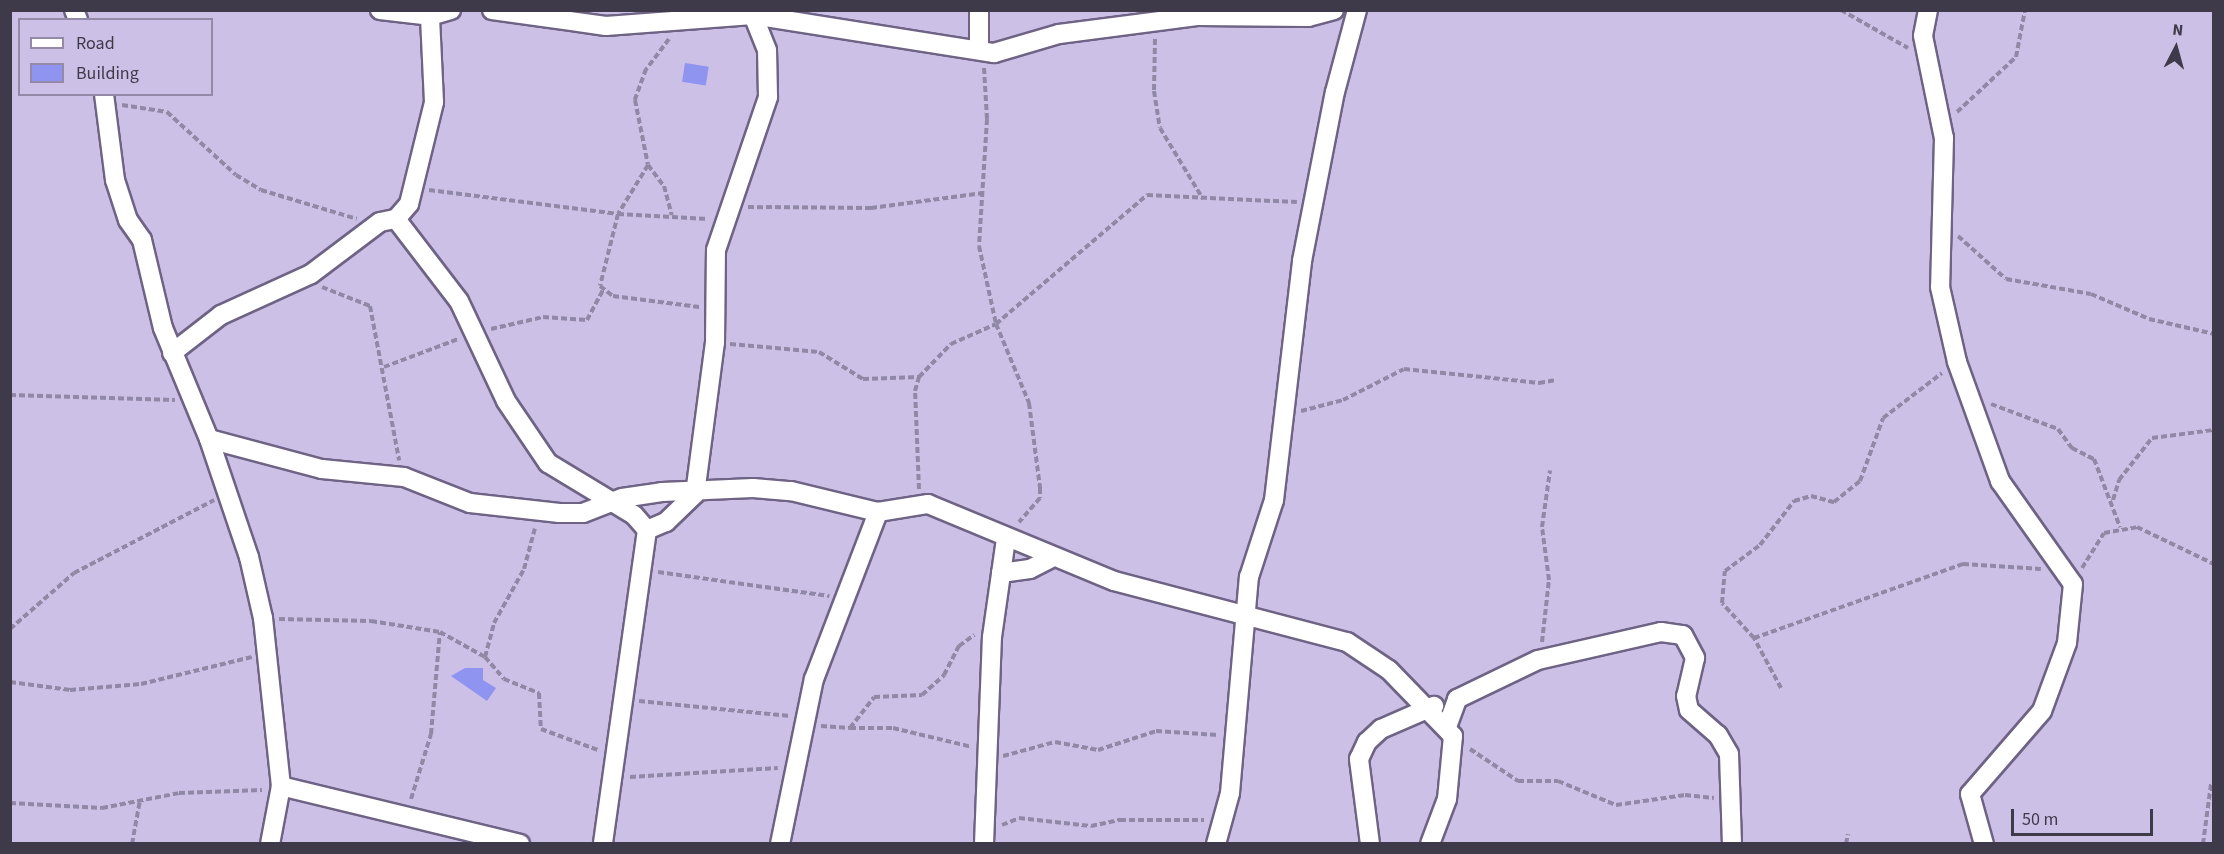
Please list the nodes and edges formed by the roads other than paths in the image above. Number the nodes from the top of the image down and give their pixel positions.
1 (380, 10) edge
2 (451, 10) edge
3 (492, 10) edge
4 (979, 10) edge
5 (1334, 10) edge
6 (1357, 10) edge
7 (1928, 10) edge
8 (752, 13) edge
9 (430, 16) junction
10 (979, 50) junction
11 (105, 98) edge
12 (388, 220) junction
13 (172, 353) junction
14 (209, 439) junction
15 (695, 494) junction
16 (609, 504) junction
17 (878, 512) junction
18 (647, 530) junction
19 (1006, 539) junction
20 (1050, 559) junction
21 (1001, 573) junction
22 (1243, 612) junction
23 (1457, 699) junction
24 (1424, 708) junction
25 (1450, 731) junction
26 (280, 786) junction
27 (984, 841) edge
28 (270, 843) edge
29 (520, 843) edge
30 (603, 843) edge
31 (780, 843) edge
32 (1216, 843) edge
33 (1370, 843) edge
34 (1430, 843) edge
35 (1732, 843) edge
36 (1984, 843) edge

1 - 9 street
2 - 9 street
3 - 8 street
4 - 10 street
5 - 10 street
6 - 22 street
7 - 36 street
8 - 10 street
8 - 15 street
9 - 12 street
11 - 13 street
12 - 13 street
12 - 16 street
13 - 14 street
14 - 16 street
14 - 26 street
15 - 16 street
15 - 17 street
15 - 18 street
16 - 18 street
17 - 19 street
17 - 31 street
18 - 30 street
19 - 20 street
19 - 21 street
20 - 21 street
20 - 22 street
21 - 27 street
22 - 24 street
22 - 32 street
23 - 24 street
23 - 25 street
23 - 35 street
24 - 25 street
24 - 33 street
25 - 34 street
26 - 28 street
26 - 29 street

